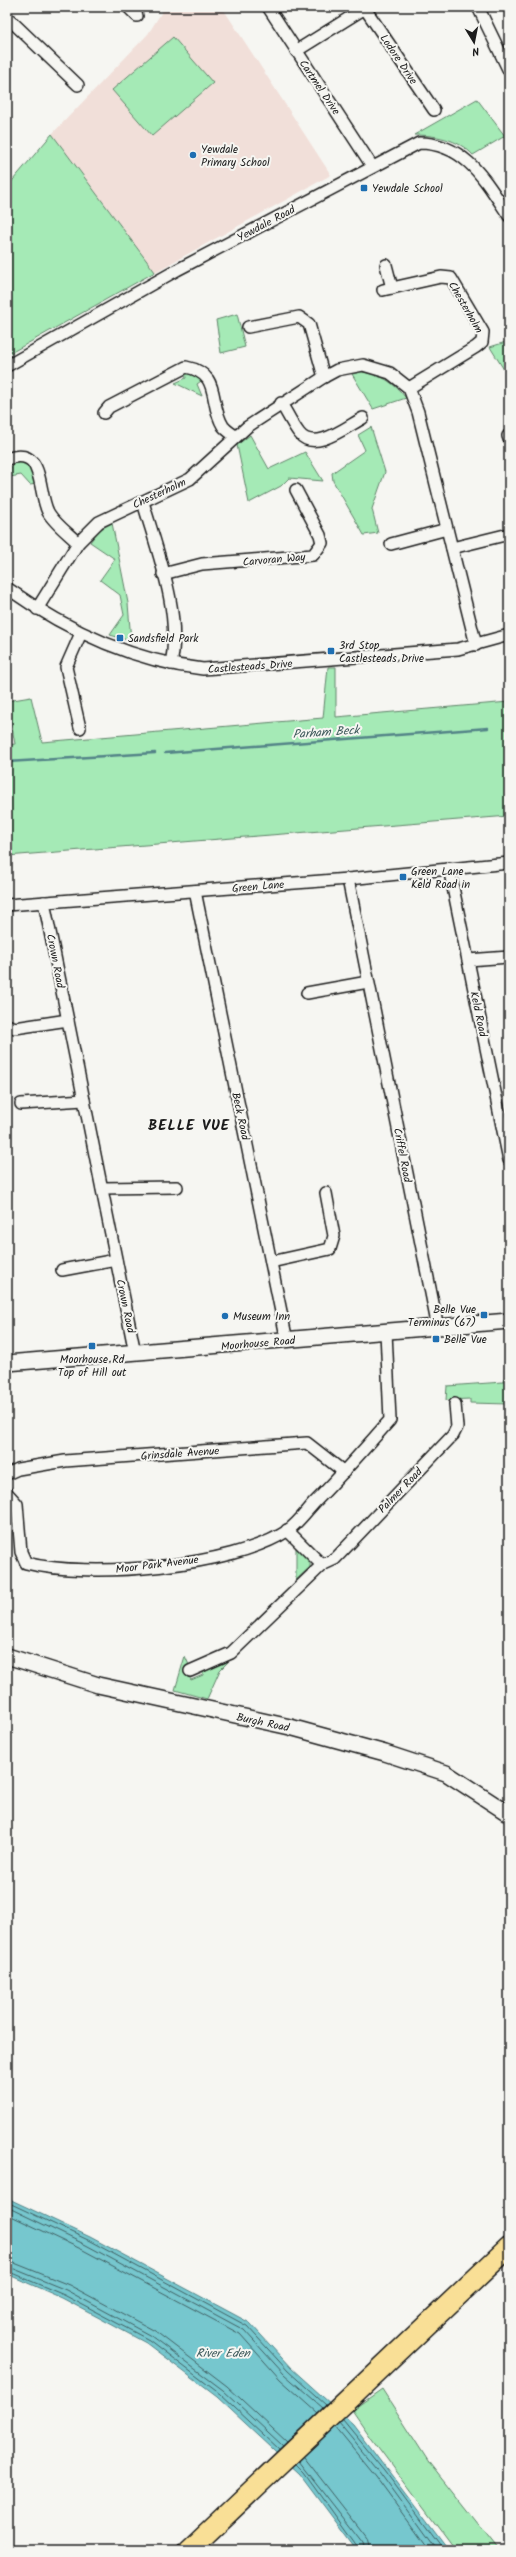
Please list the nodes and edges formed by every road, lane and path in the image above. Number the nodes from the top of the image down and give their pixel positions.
1 (128, 7) edge
2 (268, 7) edge
3 (478, 7) edge
4 (365, 8) edge
5 (7, 16) edge
6 (137, 16) dead end
7 (296, 51) junction
8 (509, 71) edge
9 (78, 86) dead end
10 (434, 110) dead end
11 (372, 166) junction
12 (509, 216) edge
13 (386, 265) dead end
14 (248, 327) dead end
15 (7, 366) edge
16 (324, 377) junction
17 (409, 388) junction
18 (281, 403) junction
19 (104, 413) dead end
20 (363, 418) dead end
21 (235, 436) junction
22 (7, 459) edge
23 (296, 490) dead end
24 (143, 502) junction
25 (448, 528) junction
26 (509, 534) edge
27 (78, 543) junction
28 (391, 544) dead end
29 (452, 548) junction
30 (163, 574) junction
31 (7, 588) edge
32 (37, 609) junction
33 (81, 633) junction
34 (509, 634) edge
35 (476, 645) junction
36 (171, 664) junction
37 (80, 728) dead end
38 (509, 863) edge
39 (449, 868) junction
40 (348, 879) junction
41 (195, 891) junction
42 (44, 902) junction
43 (7, 905) edge
44 (509, 957) edge
45 (468, 960) junction
46 (368, 982) junction
47 (307, 993) dead end
48 (68, 1020) junction
49 (7, 1025) edge
50 (84, 1100) junction
51 (21, 1104) dead end
52 (509, 1156) edge
53 (177, 1187) dead end
54 (102, 1188) junction
55 (326, 1193) dead end
56 (116, 1260) junction
57 (271, 1262) junction
58 (62, 1270) dead end
59 (509, 1321) edge
60 (438, 1328) junction
61 (386, 1332) junction
62 (287, 1341) junction
63 (135, 1353) junction
64 (7, 1363) edge
65 (455, 1404) dead end
66 (344, 1472) junction
67 (7, 1474) edge
68 (7, 1493) edge
69 (287, 1530) junction
70 (322, 1565) junction
71 (7, 1656) edge
72 (190, 1671) dead end
73 (509, 1814) edge
74 (509, 2247) edge
75 (189, 2550) edge

1 - 6 street
2 - 7 street, Cartmel Drive
3 - 8 street
4 - 7 street, Lodore Drive
4 - 10 street, Lodore Drive
5 - 9 street
7 - 11 street, Cartmel Drive
11 - 12 street, Yewdale Road
11 - 15 street, Yewdale Road
13 - 17 street, Chesterholm
14 - 16 street
16 - 17 street, Chesterholm
16 - 18 street, Chesterholm
17 - 25 street, Chesterholm
18 - 20 street
18 - 21 street, Chesterholm
19 - 21 street
21 - 24 street, Chesterholm
22 - 27 street
23 - 30 street, Carvoran Way
24 - 27 street, Chesterholm
24 - 30 street
25 - 28 street
25 - 29 street, Chesterholm
26 - 29 street
27 - 32 street, Chesterholm
29 - 35 street, Chesterholm
30 - 36 street
31 - 32 street, Castlesteads Drive
32 - 33 street, Castlesteads Drive
33 - 36 street, Castlesteads Drive
33 - 37 street
34 - 35 street, Castlesteads Drive
35 - 36 street, Castlesteads Drive
38 - 39 street, Green Lane
39 - 40 street, Green Lane
39 - 45 street, Keld Road
40 - 41 street, Green Lane
40 - 46 street, Criffel Road
41 - 42 street, Green Lane
41 - 57 street, Beck Road
42 - 43 street, Green Lane
42 - 48 street, Crown Road
44 - 45 street
45 - 52 street, Keld Road
46 - 47 street
46 - 60 street, Criffel Road
48 - 49 street
48 - 50 street, Crown Road
50 - 51 street
50 - 54 street, Crown Road
53 - 54 street
54 - 56 street, Crown Road
55 - 57 street
56 - 58 street
56 - 63 street, Crown Road
57 - 62 street, Beck Road
59 - 60 street, Moorhouse Road
60 - 61 street, Moorhouse Road
61 - 62 street, Moorhouse Road
61 - 66 street, Moor Park Avenue
62 - 63 street, Moorhouse Road
63 - 64 street, Moorhouse Road
65 - 70 street, Palmer Road
66 - 67 street, Grinsdale Avenue
66 - 69 street, Moor Park Avenue
68 - 69 street, Moor Park Avenue
69 - 70 street
70 - 72 street, Palmer Road
71 - 73 street, Burgh Road
74 - 75 highway

